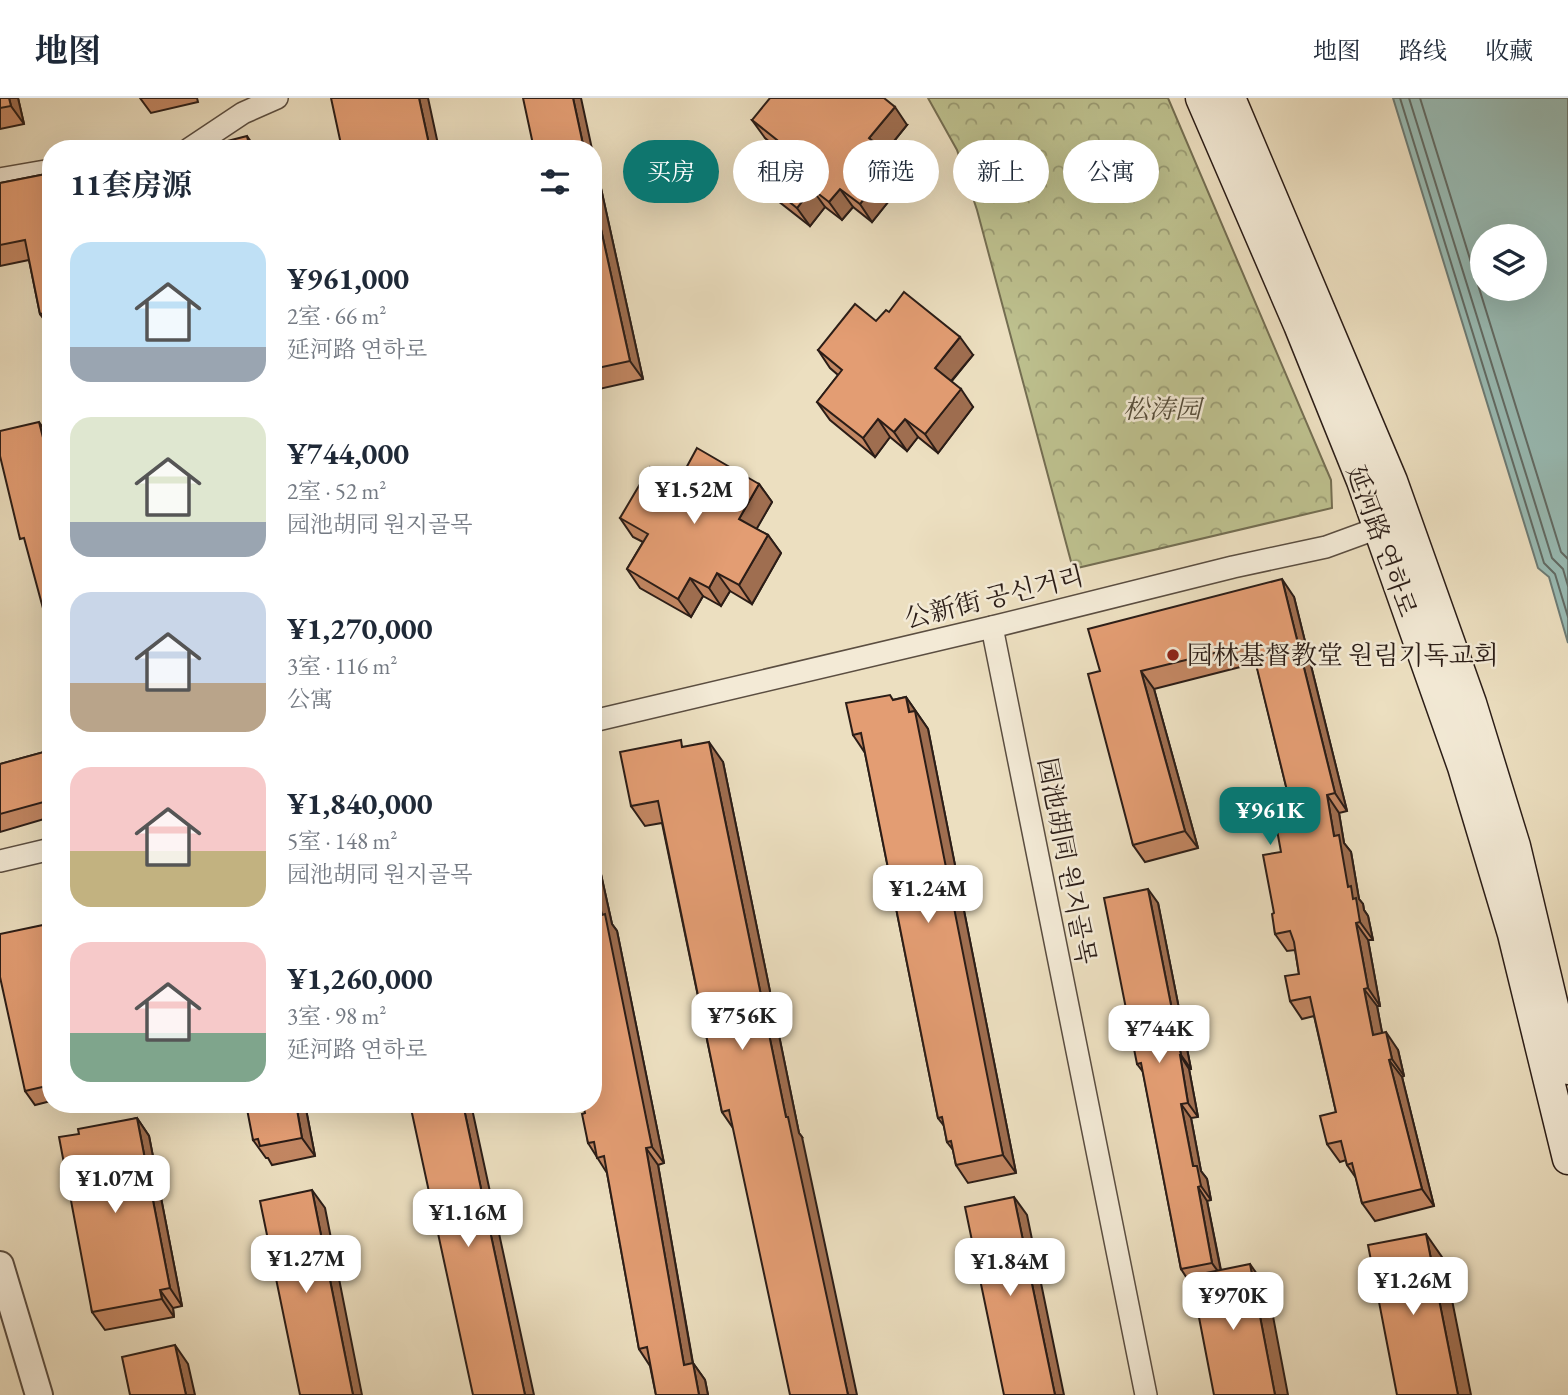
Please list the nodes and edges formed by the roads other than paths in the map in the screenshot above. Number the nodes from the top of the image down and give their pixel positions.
1 (277, 98) edge
2 (1201, 98) edge
3 (1230, 98) edge
4 (202, 140) edge
5 (42, 172) edge
6 (0, 179) edge
7 (1392, 523) junction
8 (992, 627) junction
9 (602, 719) edge
10 (42, 851) edge
11 (0, 861) edge
12 (1568, 1069) edge
13 (1568, 1159) edge
14 (0, 1265) edge
15 (39, 1395) edge
16 (1146, 1395) edge

1 - 4 street
2 - 7 main road, 延河路 연하로
3 - 7 main road, 延河路 연하로
5 - 6 street
7 - 8 street, 公新街 공신거리
7 - 12 main road, 延河路 연하로
7 - 13 main road, 延河路 연하로
8 - 9 street, 公新街 공신거리
8 - 16 street, 园池胡同 원지골목
10 - 11 street
14 - 15 street

